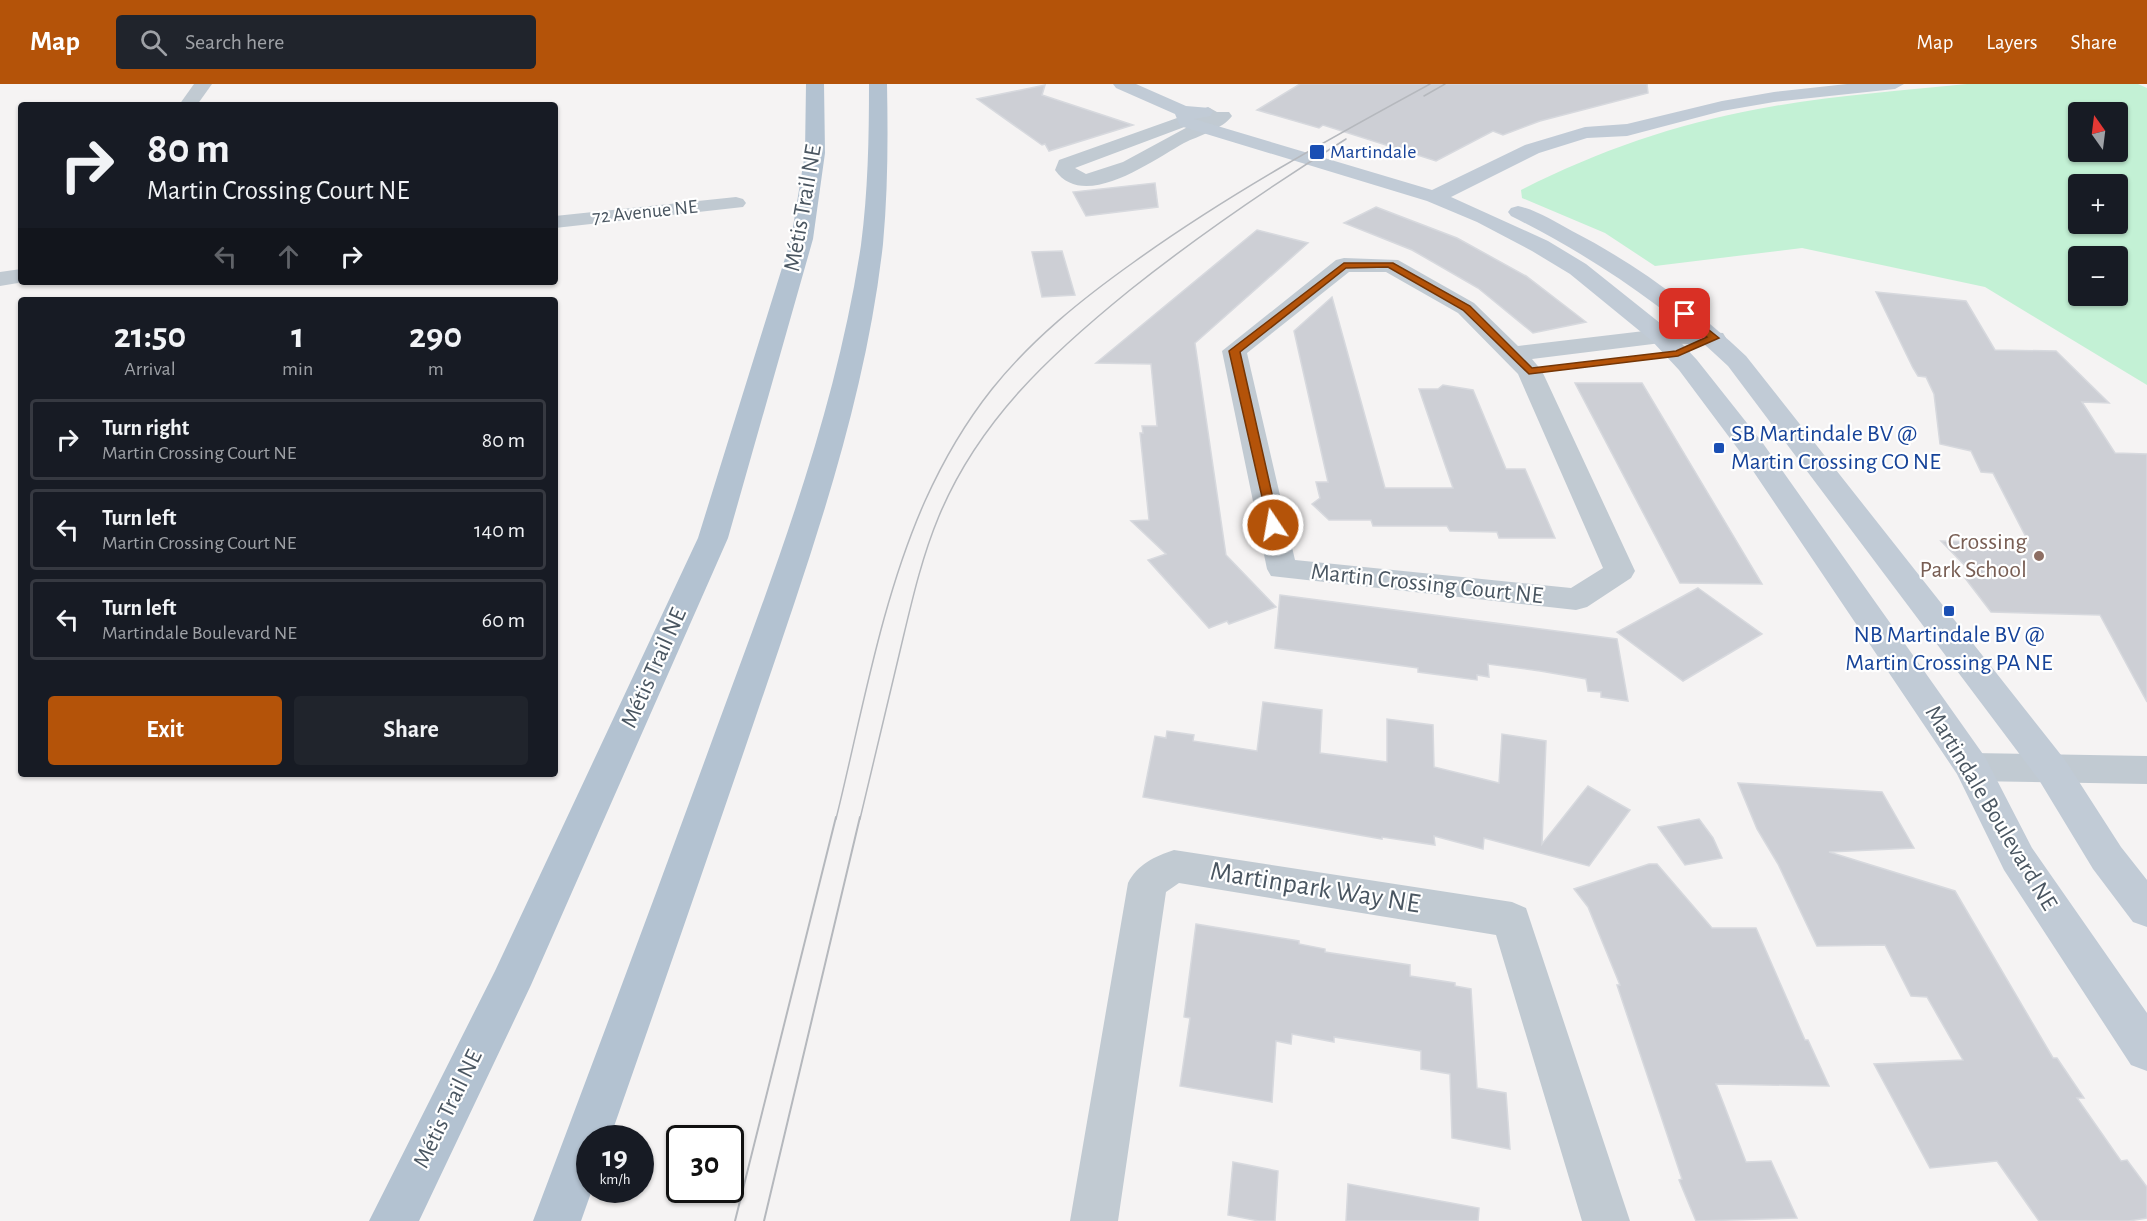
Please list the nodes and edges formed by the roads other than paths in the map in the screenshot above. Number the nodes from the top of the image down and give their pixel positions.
1 (203, 84) edge
2 (815, 84) edge
3 (878, 84) edge
4 (1122, 84) edge
5 (1888, 84) edge
6 (190, 102) edge
7 (1201, 117) junction
8 (1627, 130) junction
9 (1548, 164) dead end
10 (1505, 184) dead end
11 (1480, 194) junction
12 (1456, 195) junction
13 (736, 203) dead end
14 (558, 222) edge
15 (18, 276) edge
16 (0, 279) edge
17 (1714, 338) junction
18 (1669, 345) junction
19 (1522, 363) junction
20 (1971, 767) junction
21 (2052, 770) junction
22 (2147, 770) edge
23 (2147, 910) edge
24 (2147, 1050) edge
25 (393, 1221) edge
26 (557, 1221) edge
27 (1094, 1221) edge
28 (1605, 1221) edge

1 - 6 street
2 - 25 main road, Métis Trail NE
3 - 26 main road
4 - 7 street, Martindale Boulevard NE
5 - 8 street
7 - 7 street
7 - 12 street, Martindale Boulevard NE
7 - 12 street, Martindale Boulevard NE
8 - 9 street
8 - 12 street
10 - 11 street
11 - 12 street
11 - 17 street
12 - 18 street, Martindale Boulevard NE
13 - 14 street, 72 Avenue NE
15 - 16 street
17 - 18 street
17 - 21 street
18 - 19 street
18 - 20 street, Martindale Boulevard NE
19 - 19 street, Martin Crossing Court NE
20 - 21 street
20 - 24 street, Martindale Boulevard NE
21 - 22 street
21 - 23 street
27 - 28 street, Martinpark Way NE

